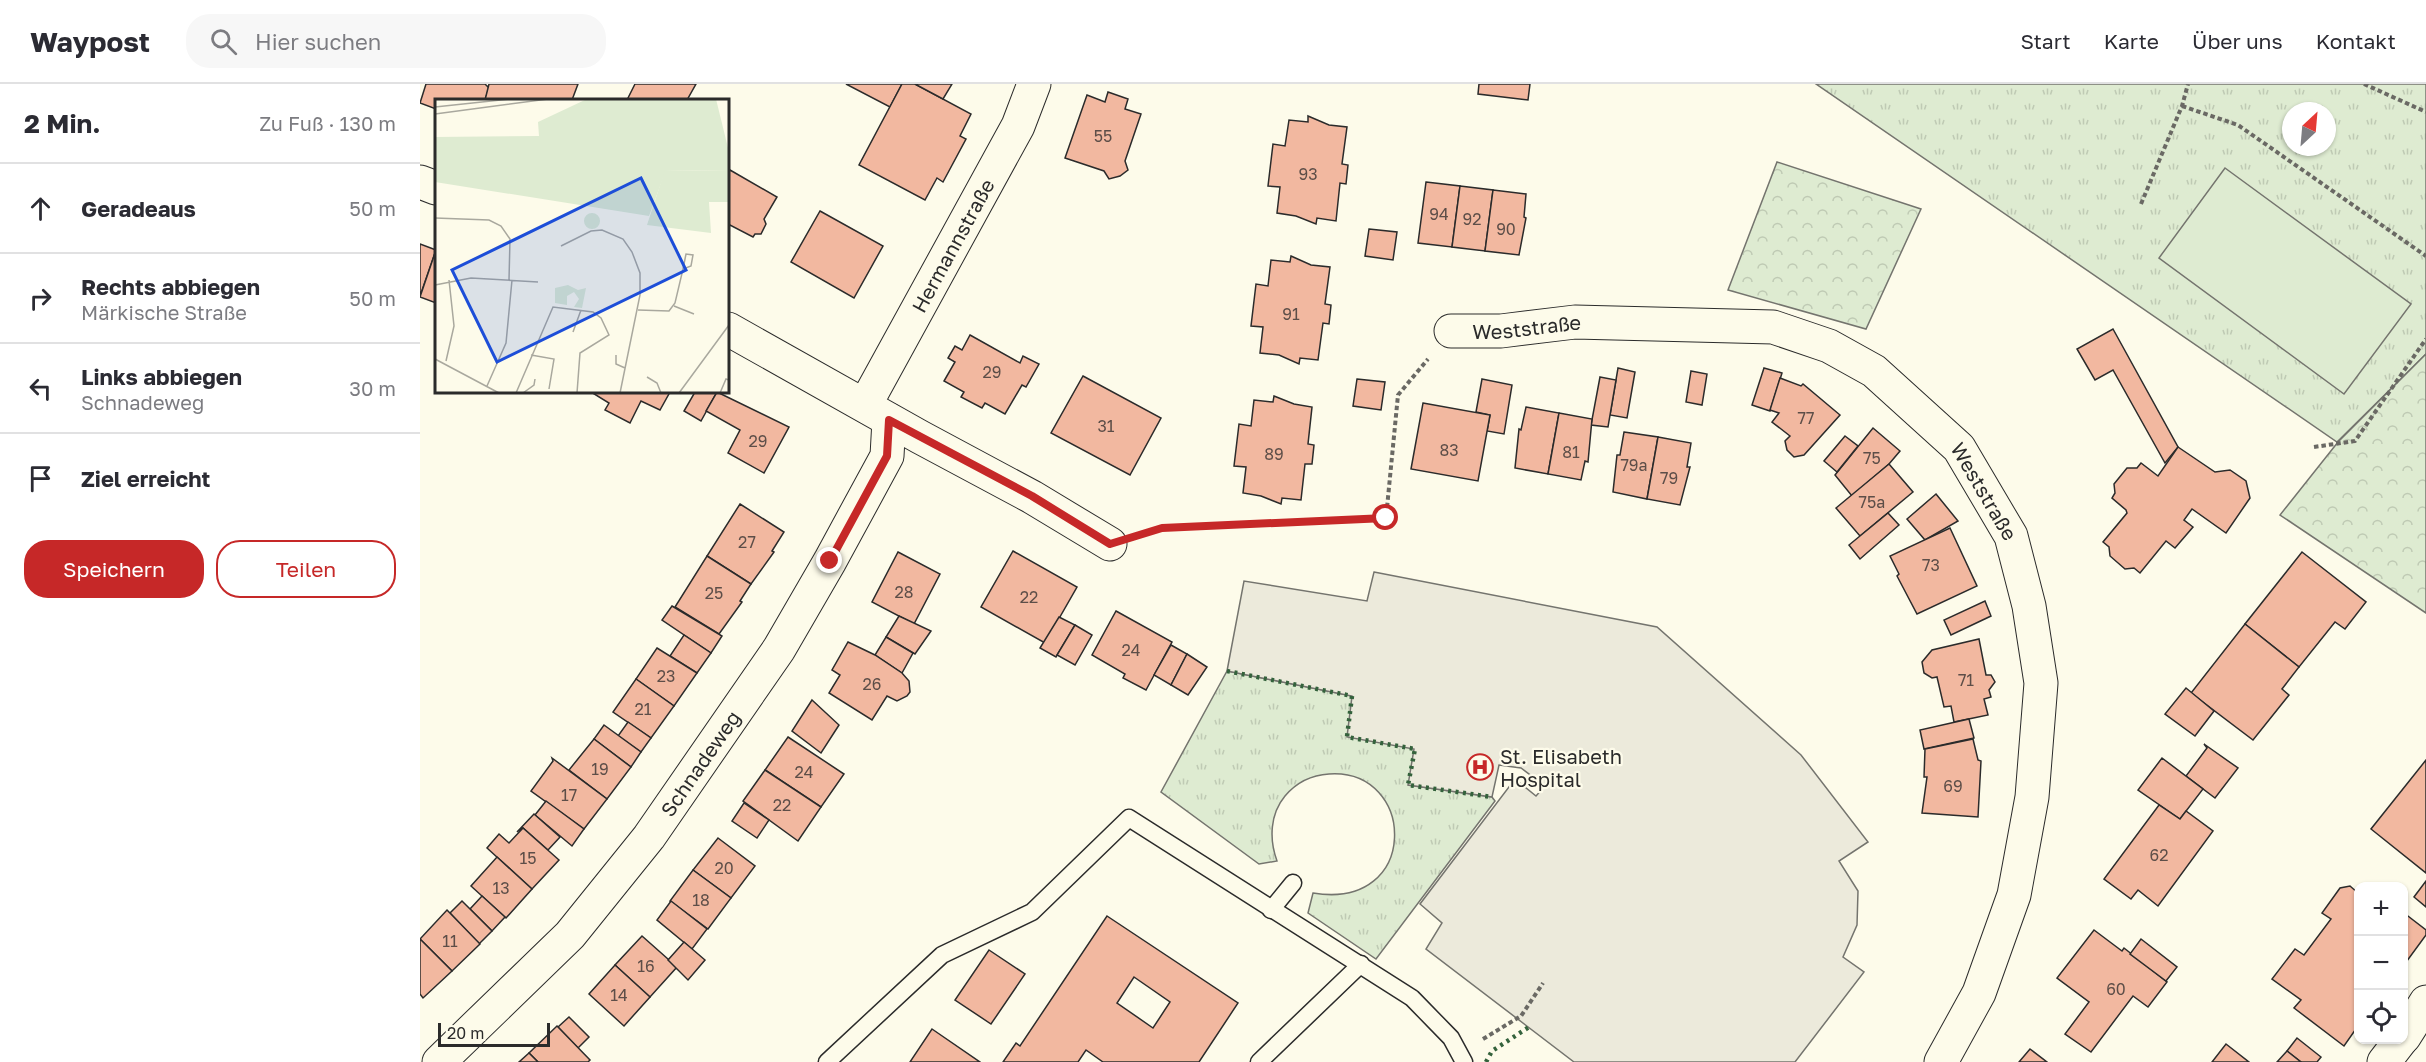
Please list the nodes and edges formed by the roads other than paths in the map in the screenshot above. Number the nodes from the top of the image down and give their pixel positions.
1 (1034, 84) edge
2 (420, 182) edge
3 (435, 188) edge
4 (729, 330) edge
5 (1451, 331) road end
6 (877, 413) junction
7 (1110, 544) road end
8 (1293, 883) dead end
9 (1271, 910) junction
10 (1361, 964) junction
11 (2426, 1002) edge
12 (2408, 1030) edge
13 (2408, 1038) edge
14 (2426, 1039) edge
15 (2398, 1044) edge
16 (1462, 1058) edge
17 (439, 1062) edge
18 (827, 1062) edge
19 (1259, 1062) edge
20 (1941, 1062) edge
21 (2384, 1062) edge

1 - 6 street, Hermannstraße
2 - 3 street
4 - 6 street
5 - 20 street, Weststraße
6 - 7 street
6 - 17 street, Schnadeweg
8 - 9 lane
9 - 10 lane
9 - 18 lane
10 - 16 lane
10 - 19 lane
11 - 12 street
13 - 14 street
15 - 21 street

